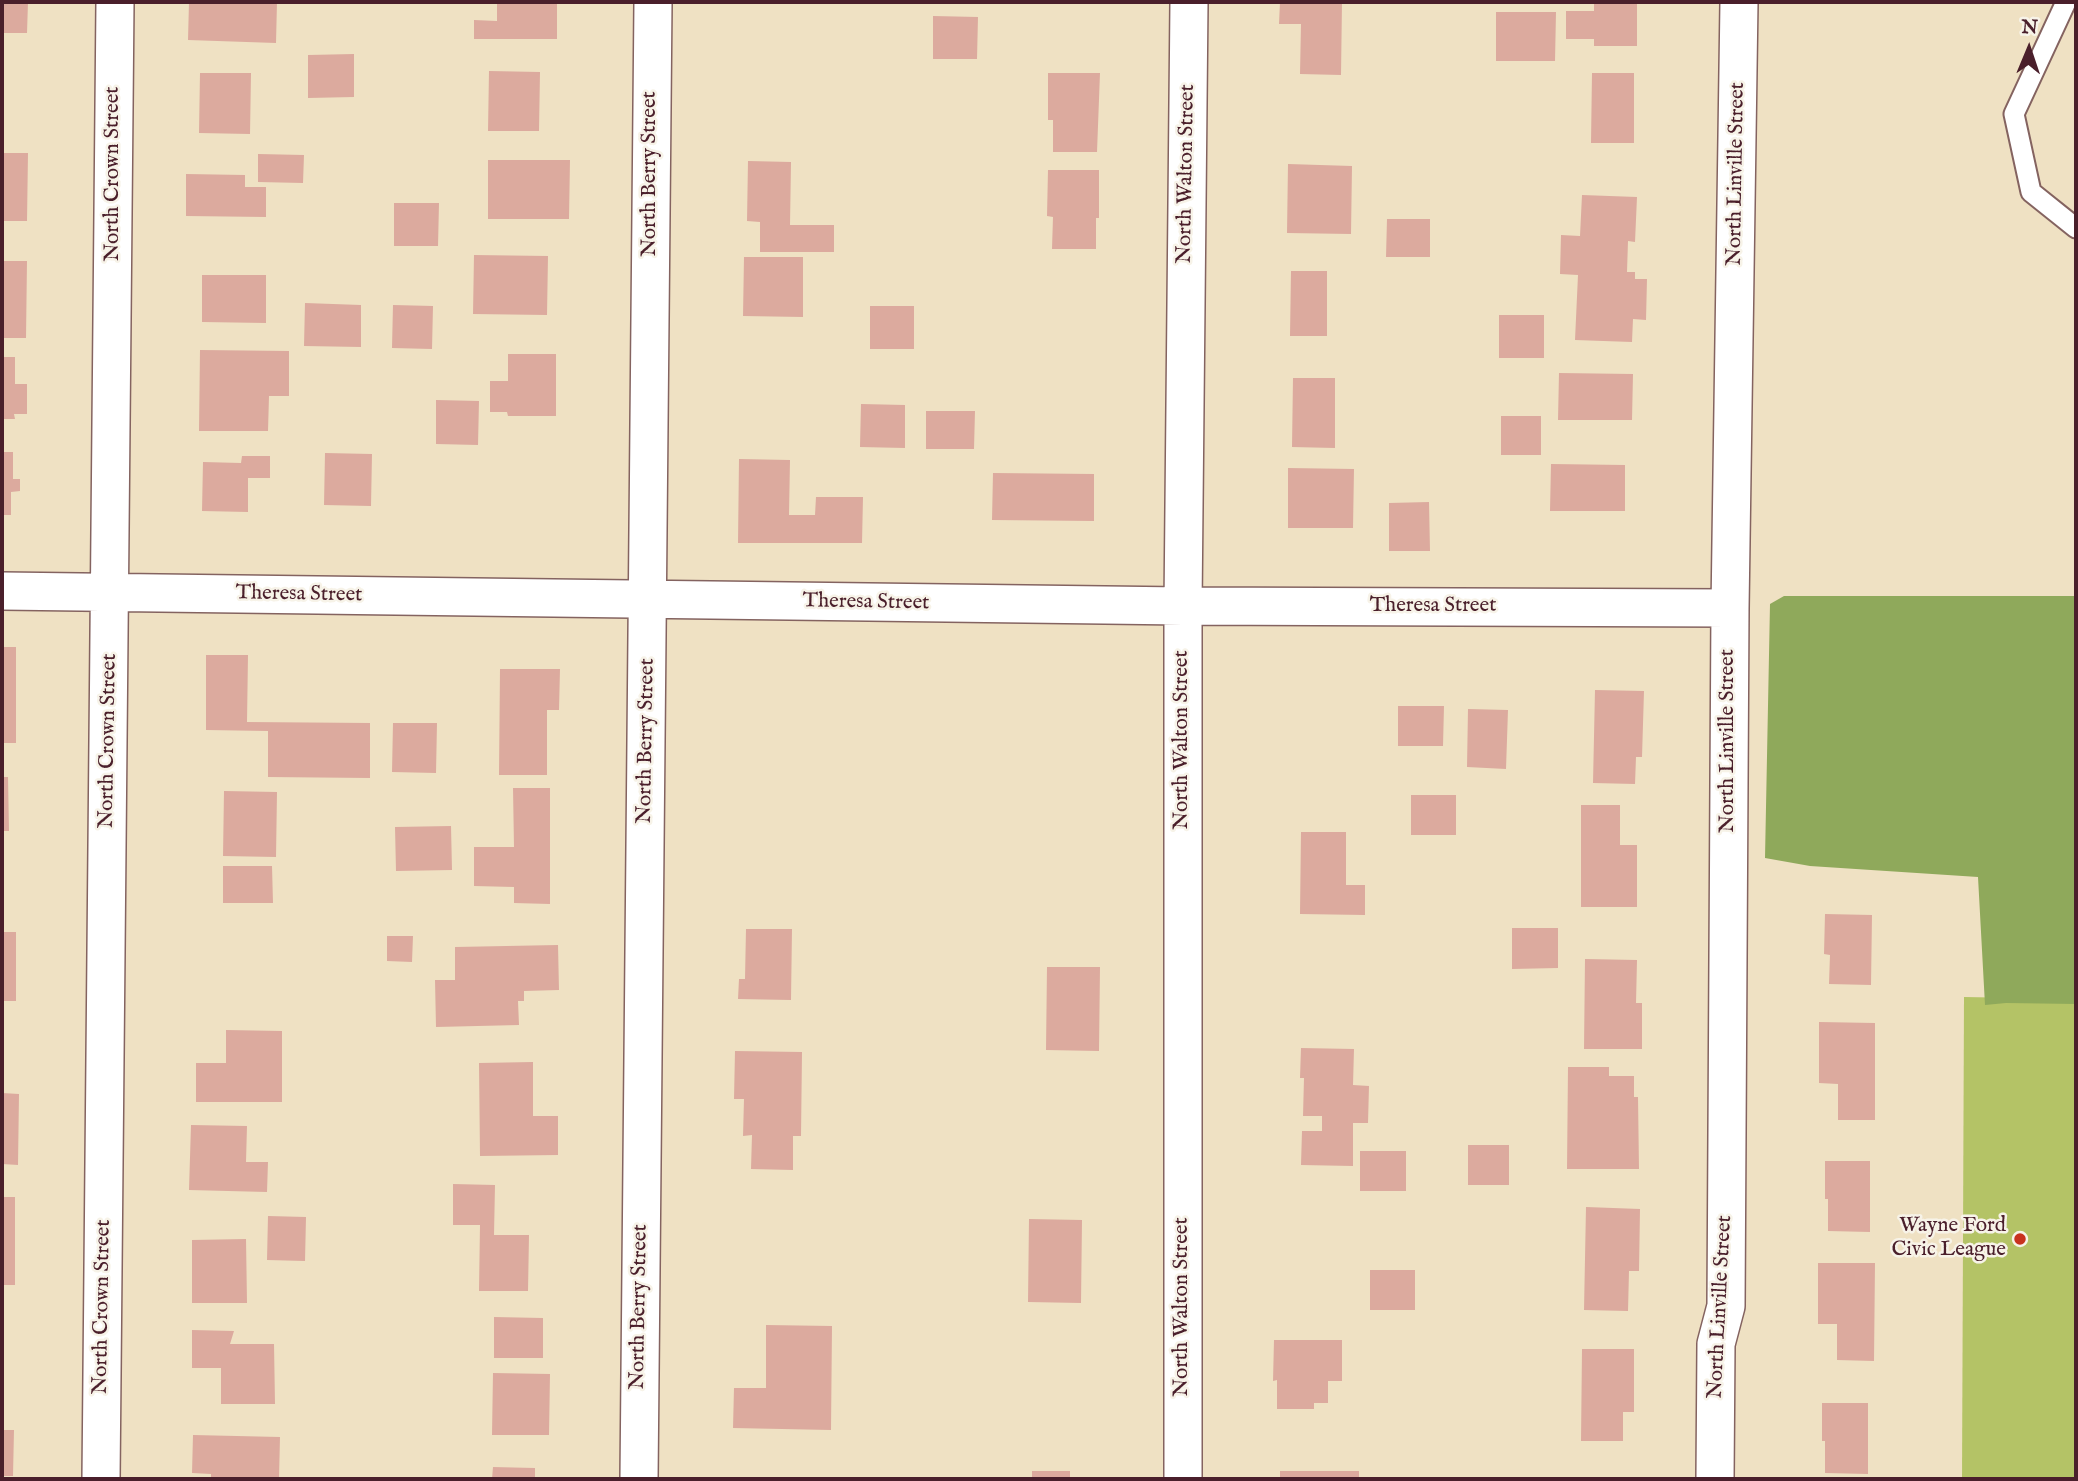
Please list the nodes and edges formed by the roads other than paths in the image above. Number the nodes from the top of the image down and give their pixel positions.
1 (116, 2) edge
2 (653, 2) edge
3 (1189, 2) edge
4 (1739, 2) edge
5 (2066, 2) edge
6 (2076, 228) edge
7 (2, 591) edge
8 (111, 592) junction
9 (648, 601) junction
10 (1183, 606) junction
11 (1730, 608) junction
12 (101, 1479) edge
13 (639, 1479) edge
14 (1183, 1479) edge
15 (1715, 1479) edge

1 - 8 street, North Crown Street
2 - 9 street, North Berry Street
3 - 10 street, North Walton Street
4 - 11 street, North Linville Street
5 - 6 lane
7 - 8 street, Theresa Street
8 - 9 street, Theresa Street
8 - 12 street, North Crown Street
9 - 10 street, Theresa Street
9 - 13 street, North Berry Street
10 - 11 street, Theresa Street
10 - 14 street, North Walton Street
11 - 15 street, North Linville Street

